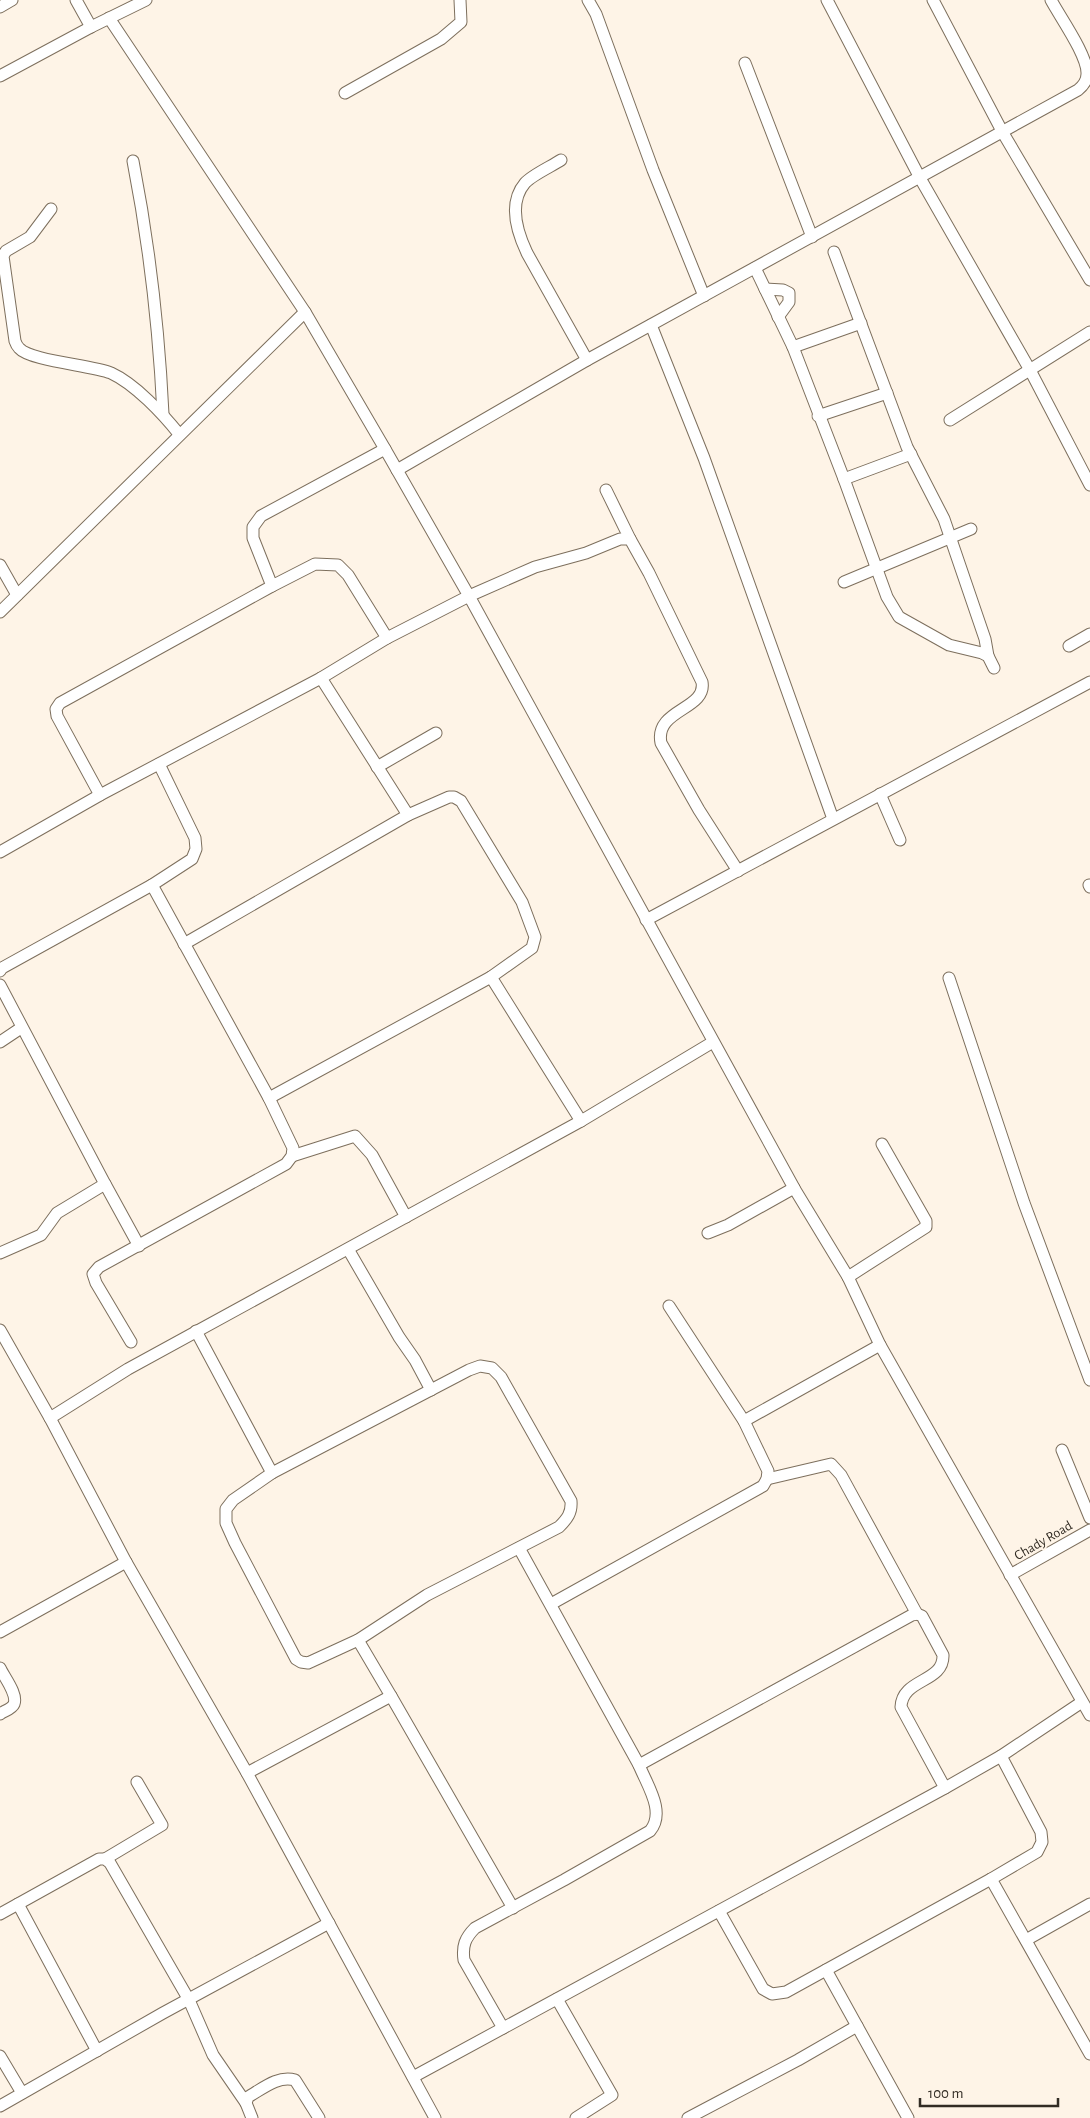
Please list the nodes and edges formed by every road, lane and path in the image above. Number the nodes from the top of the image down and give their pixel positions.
1 (12, 0) edge
2 (76, 0) edge
3 (146, 0) edge
4 (460, 0) edge
5 (588, 0) edge
6 (827, 0) edge
7 (934, 0) edge
8 (1051, 0) edge
9 (0, 7) edge
10 (109, 18) junction
11 (91, 27) junction
12 (745, 63) dead end
13 (0, 76) edge
14 (1087, 85) edge
15 (345, 93) dead end
16 (1003, 133) junction
17 (561, 160) dead end
18 (133, 161) dead end
19 (920, 178) junction
20 (51, 209) dead end
21 (812, 237) junction
22 (834, 252) dead end
23 (755, 268) junction
24 (1090, 280) edge
25 (765, 289) junction
26 (704, 296) junction
27 (305, 312) junction
28 (778, 317) junction
29 (861, 323) junction
30 (651, 325) junction
31 (1090, 332) edge
32 (792, 347) junction
33 (587, 360) junction
34 (1030, 370) junction
35 (887, 393) junction
36 (163, 414) junction
37 (818, 416) junction
38 (950, 420) dead end
39 (179, 434) junction
40 (385, 449) junction
41 (911, 454) junction
42 (397, 470) junction
43 (844, 478) junction
44 (1090, 485) edge
45 (606, 490) dead end
46 (971, 529) dead end
47 (950, 538) junction
48 (630, 539) junction
49 (0, 564) edge
50 (878, 569) junction
51 (844, 582) dead end
52 (272, 586) junction
53 (17, 595) junction
54 (469, 596) junction
55 (0, 612) edge
56 (1090, 634) edge
57 (387, 638) junction
58 (1069, 646) dead end
59 (988, 656) junction
60 (994, 668) dead end
61 (321, 678) junction
62 (1090, 682) edge
63 (436, 733) dead end
64 (158, 764) junction
65 (377, 767) junction
66 (880, 794) junction
67 (100, 795) junction
68 (408, 815) junction
69 (833, 818) junction
70 (900, 840) dead end
71 (0, 852) edge
72 (738, 871) junction
73 (152, 885) junction
74 (646, 920) junction
75 (184, 944) junction
76 (0, 971) edge
77 (491, 978) junction
78 (949, 978) dead end
79 (0, 985) edge
80 (21, 1028) junction
81 (0, 1042) edge
82 (714, 1042) junction
83 (270, 1098) junction
84 (581, 1121) junction
85 (882, 1144) dead end
86 (292, 1156) junction
87 (105, 1184) junction
88 (794, 1188) junction
89 (406, 1217) junction
90 (708, 1233) dead end
91 (139, 1246) junction
92 (348, 1249) junction
93 (0, 1254) edge
94 (848, 1277) junction
95 (669, 1306) dead end
96 (0, 1330) edge
97 (196, 1331) junction
98 (131, 1342) dead end
99 (880, 1346) junction
100 (1090, 1380) edge
101 (431, 1390) junction
102 (50, 1418) junction
103 (744, 1421) junction
104 (1062, 1450) dead end
105 (272, 1473) junction
106 (767, 1479) junction
107 (1090, 1518) edge
108 (1090, 1530) edge
109 (519, 1548) junction
110 (126, 1562) junction
111 (1010, 1576) junction
112 (551, 1604) junction
113 (917, 1614) junction
114 (0, 1632) edge
115 (358, 1640) junction
116 (0, 1668) edge
117 (391, 1696) junction
118 (1082, 1702) junction
119 (0, 1714) edge
120 (1090, 1715) edge
121 (1001, 1756) junction
122 (639, 1766) junction
123 (247, 1773) junction
124 (137, 1782) dead end
125 (945, 1788) junction
126 (105, 1858) junction
127 (991, 1880) junction
128 (18, 1904) junction
129 (1090, 1904) edge
130 (513, 1908) junction
131 (719, 1911) junction
132 (0, 1914) edge
133 (330, 1923) junction
134 (1026, 1940) junction
135 (826, 1970) junction
136 (557, 1999) junction
137 (188, 2000) junction
138 (857, 2026) junction
139 (503, 2028) junction
140 (96, 2051) junction
141 (1090, 2054) edge
142 (0, 2056) edge
143 (413, 2077) junction
144 (22, 2093) junction
145 (246, 2103) junction
146 (0, 2106) edge
147 (252, 2118) edge
148 (319, 2118) edge
149 (435, 2118) edge
150 (576, 2118) edge
151 (688, 2118) edge
152 (908, 2118) edge

1 - 9 street
2 - 11 street
3 - 10 street
4 - 15 street
5 - 26 street
6 - 19 street
7 - 16 street
8 - 14 street
10 - 11 street
10 - 27 street
11 - 13 street
12 - 21 street
14 - 16 street
16 - 19 street
16 - 24 street
17 - 33 street
18 - 36 street
19 - 21 street
19 - 34 street
20 - 36 street
21 - 23 street
22 - 29 street
23 - 25 street
23 - 26 street
25 - 28 street
25 - 28 street
26 - 30 street
27 - 39 street
27 - 40 street
28 - 32 street
29 - 32 street
29 - 35 street
30 - 33 street
30 - 69 street
31 - 34 street
32 - 37 street
33 - 42 street
34 - 38 street
34 - 44 street
35 - 37 street
35 - 41 street
36 - 39 street
37 - 43 street
39 - 53 street
40 - 42 street
40 - 52 street
41 - 43 street
41 - 47 street
42 - 54 street
43 - 50 street
45 - 48 street
46 - 47 street
47 - 50 street
47 - 59 street
48 - 54 street
48 - 72 street
49 - 53 street
50 - 51 street
50 - 59 street
52 - 57 street
52 - 67 street
53 - 55 street
54 - 57 street
54 - 74 street
56 - 58 street
57 - 61 street
59 - 60 street
61 - 64 street
61 - 65 street
62 - 66 street
63 - 65 street
64 - 67 street
64 - 73 street
65 - 68 street
66 - 69 street
66 - 70 street
67 - 71 street
68 - 75 street
68 - 77 street
69 - 72 street
72 - 74 street
73 - 75 street
73 - 76 street
74 - 82 street
75 - 83 street
77 - 83 street
77 - 84 street
78 - 100 street
79 - 80 street
80 - 81 street
80 - 87 street
82 - 84 street
82 - 88 street
83 - 86 street
84 - 89 street
85 - 94 street
86 - 89 street
86 - 91 street
87 - 91 street
87 - 93 street
88 - 90 street
88 - 94 street
89 - 92 street
91 - 98 street
92 - 97 street
92 - 101 street
94 - 99 street
95 - 103 street
96 - 102 street
97 - 102 street
97 - 105 street
99 - 103 street
99 - 111 street
101 - 105 street
101 - 109 street
102 - 110 street
103 - 106 street
104 - 107 street
105 - 115 street
106 - 112 street
106 - 113 street
108 - 111 street, Chady Road
109 - 112 street
109 - 115 street
110 - 114 street
110 - 123 street
111 - 118 street
112 - 122 street
113 - 122 street
113 - 125 street
115 - 117 street
116 - 119 street
117 - 123 street
117 - 130 street
118 - 120 street
118 - 121 street
121 - 125 street
121 - 127 street
122 - 130 street
123 - 133 street
124 - 126 street
125 - 131 street
126 - 128 street
126 - 137 street
127 - 134 street
127 - 135 street
128 - 132 street
128 - 140 street
129 - 134 street
130 - 139 street
131 - 135 street
131 - 136 street
133 - 137 street
133 - 143 street
134 - 141 street
135 - 138 street
136 - 139 street
136 - 150 street
137 - 140 street
137 - 145 street
138 - 151 street
138 - 152 street
139 - 143 street
140 - 144 street
142 - 144 street
143 - 149 street
144 - 146 street
145 - 147 street
145 - 148 street

